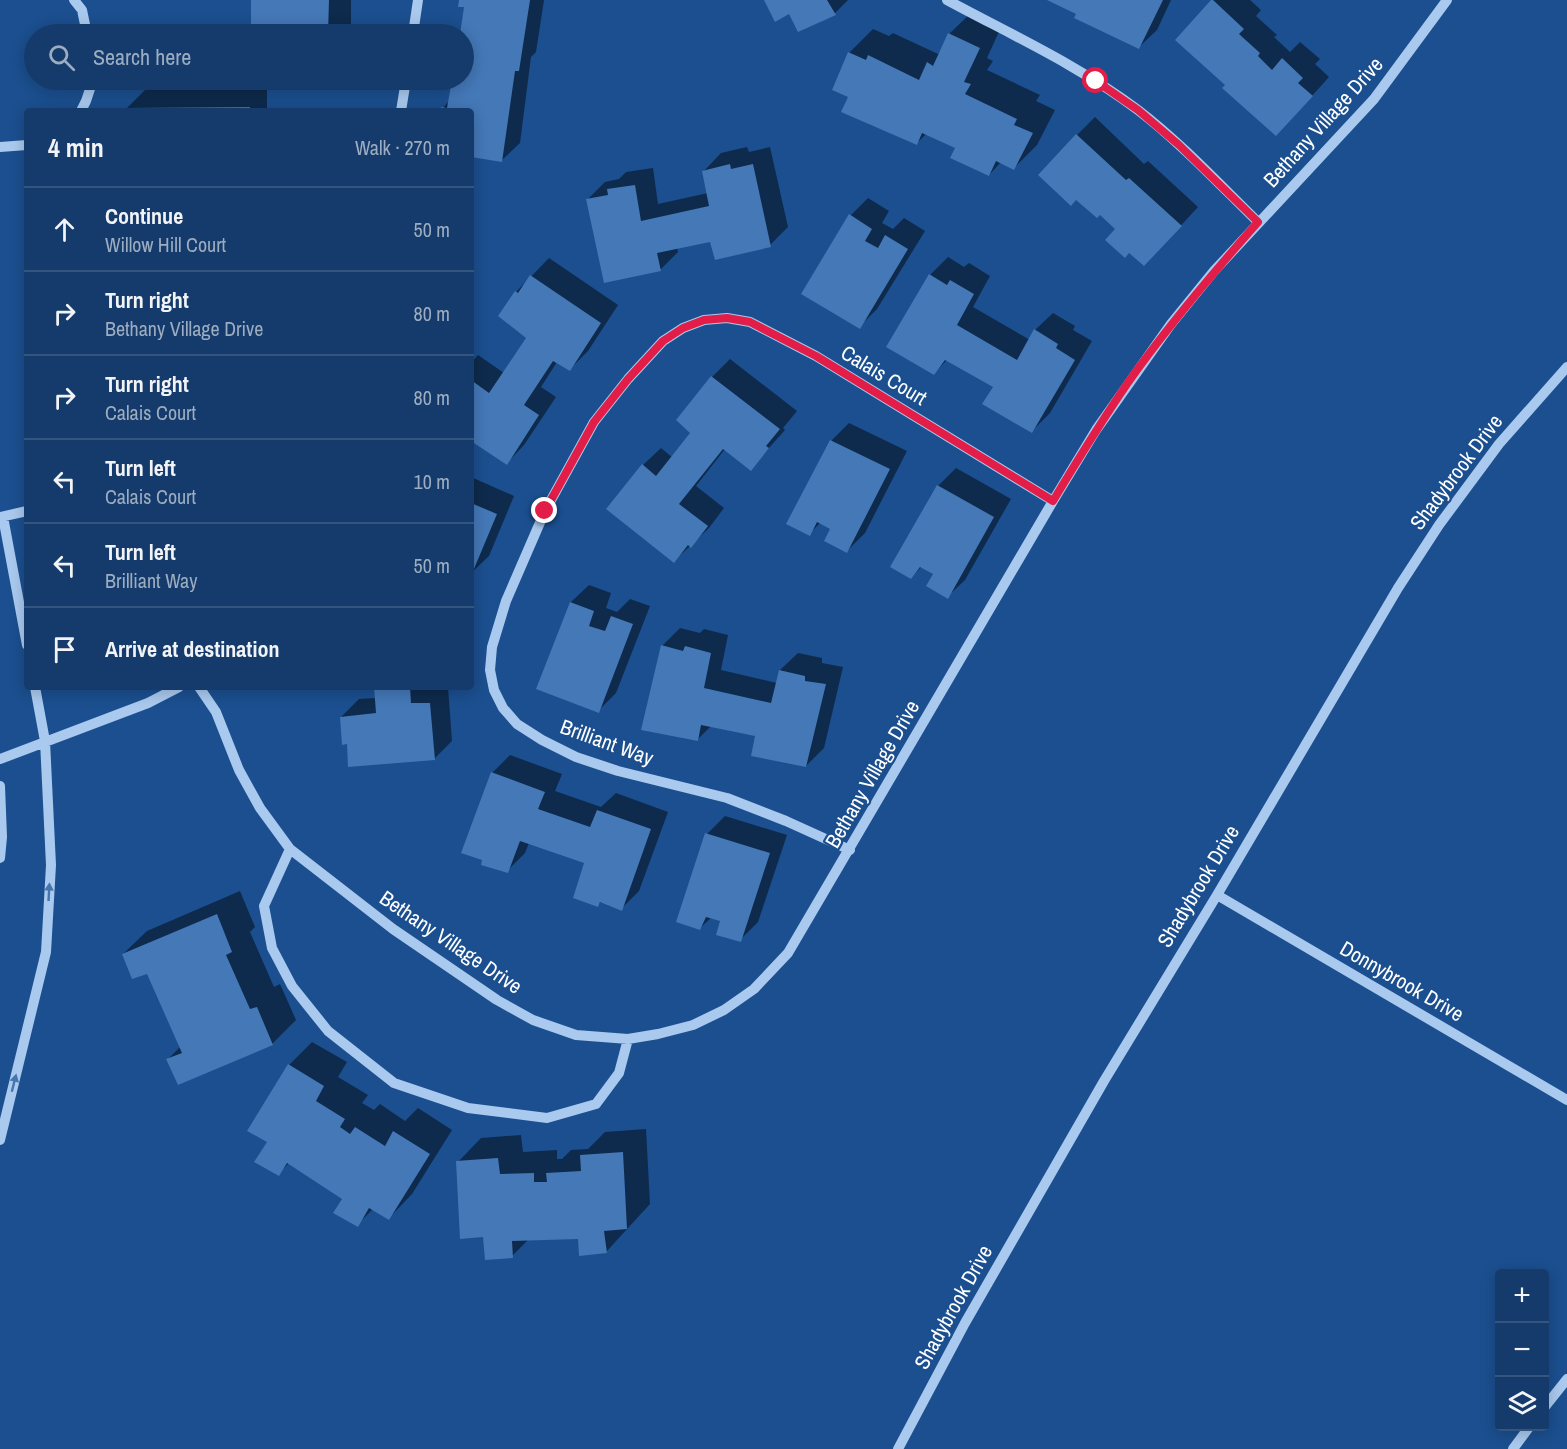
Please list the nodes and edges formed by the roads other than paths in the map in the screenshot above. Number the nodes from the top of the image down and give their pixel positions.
1 (74, 0) edge
2 (418, 0) edge
3 (947, 0) edge
4 (1447, 0) edge
5 (85, 24) edge
6 (414, 24) edge
7 (90, 90) edge
8 (404, 90) edge
9 (82, 108) edge
10 (401, 108) edge
11 (24, 145) edge
12 (0, 147) edge
13 (1258, 222) junction
14 (683, 328) joint
15 (1567, 367) edge
16 (1053, 501) junction
17 (24, 512) edge
18 (1, 517) edge
19 (24, 630) edge
20 (36, 690) edge
21 (173, 690) edge
22 (201, 690) edge
23 (45, 741) junction
24 (0, 759) edge
25 (0, 786) edge
26 (290, 849) junction
27 (850, 850) junction
28 (0, 858) edge
29 (1216, 896) junction
30 (628, 1039) junction
31 (1567, 1100) edge
32 (0, 1140) edge
33 (1567, 1379) edge
34 (1549, 1403) edge
35 (1526, 1431) edge
36 (898, 1449) edge
37 (1513, 1449) edge

1 - 5 street
2 - 6 street
3 - 13 street
4 - 13 street, Bethany Village Drive
7 - 9 street
8 - 10 street
11 - 12 street
13 - 16 street, Bethany Village Drive
14 - 16 street, Calais Court
14 - 27 street, Brilliant Way
15 - 29 street, Shadybrook Drive
16 - 27 street, Bethany Village Drive
17 - 18 street
18 - 19 street
20 - 23 street
21 - 23 street
22 - 26 street, Bethany Village Drive
23 - 24 street
32 -> 23 street
25 - 28 street
26 - 30 street, Bethany Village Drive
26 - 30 street
27 - 30 street, Bethany Village Drive
29 - 31 street, Donnybrook Drive
29 - 36 street, Shadybrook Drive
33 - 34 street
35 - 37 street

